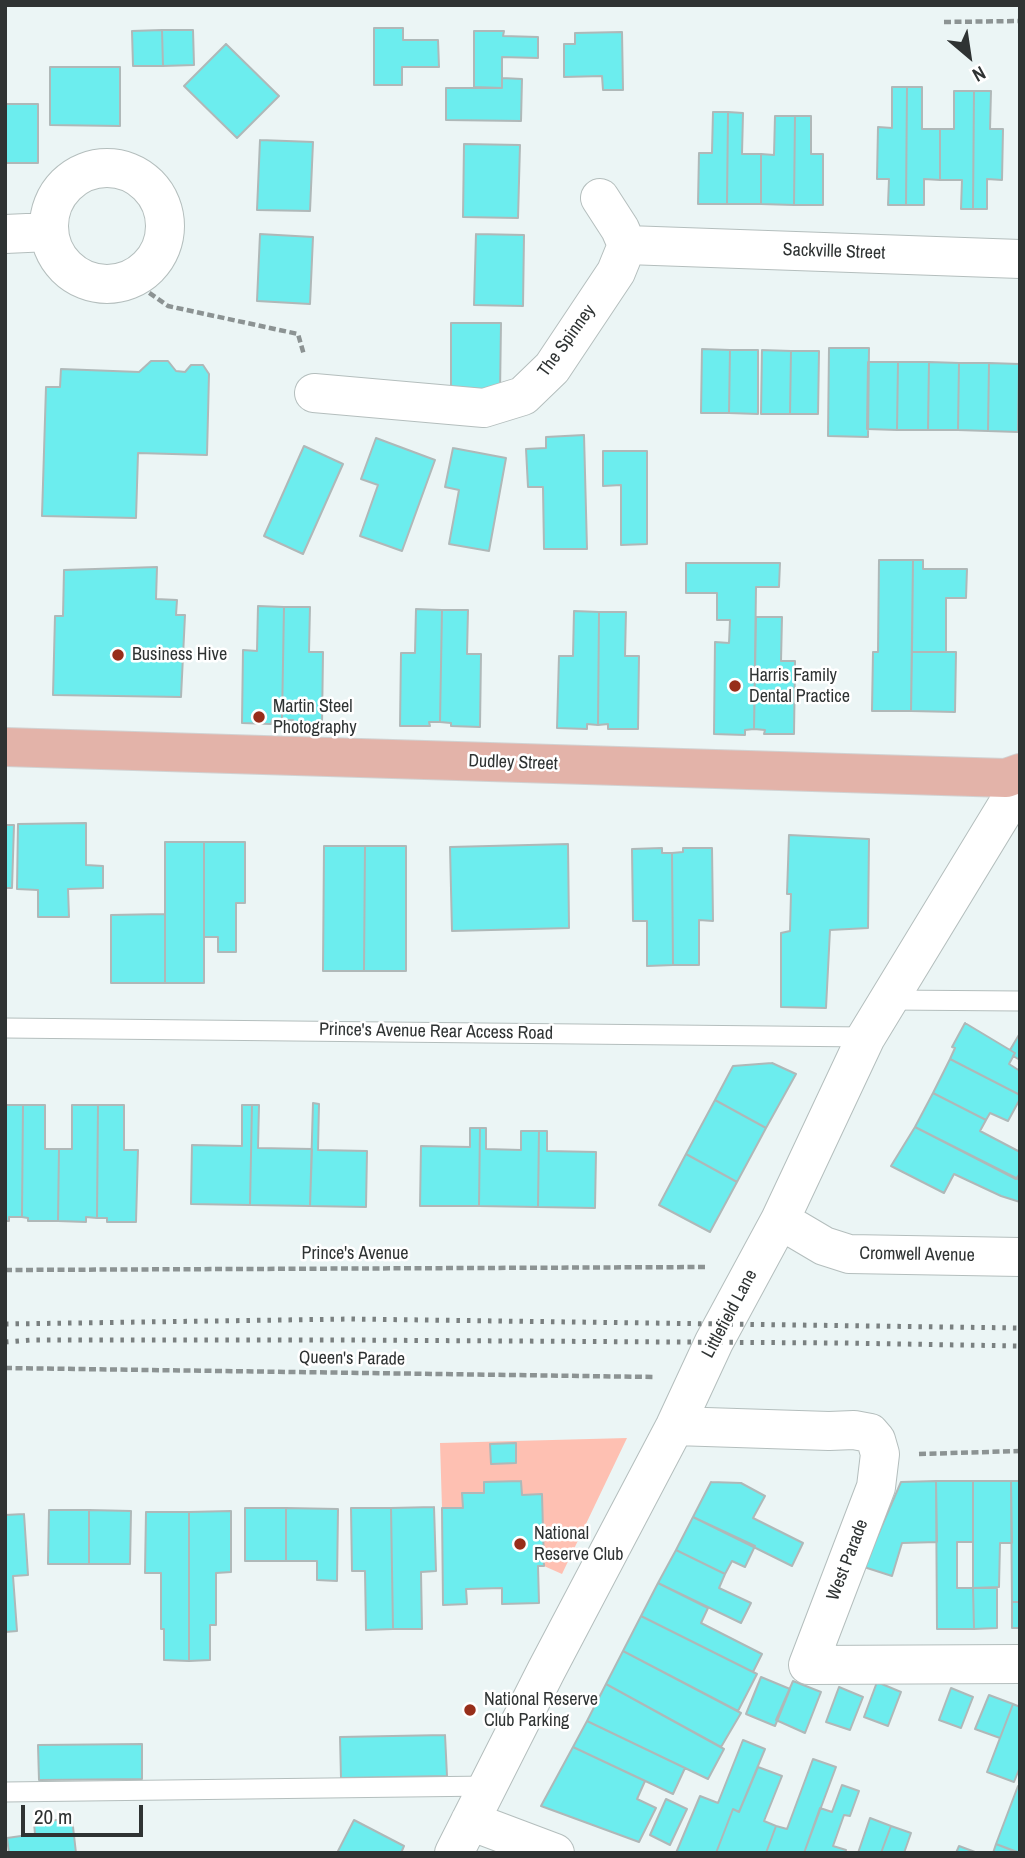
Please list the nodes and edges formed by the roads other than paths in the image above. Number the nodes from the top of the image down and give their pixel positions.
1 (600, 198) dead end
2 (49, 232) junction
3 (5, 234) edge
4 (638, 246) junction
5 (1020, 259) edge
6 (314, 393) road end
7 (5, 747) edge
8 (1020, 773) edge
9 (1020, 784) edge
10 (889, 1000) junction
11 (1020, 1001) edge
12 (5, 1028) edge
13 (866, 1037) junction
14 (780, 1220) junction
15 (1020, 1257) edge
16 (675, 1426) junction
17 (1020, 1664) edge
18 (489, 1786) junction
19 (5, 1792) edge
20 (462, 1837) edge
21 (555, 1853) edge

1 - 4 street
2 - 2 street
2 - 3 street
4 - 5 street, Sackville Street
4 - 6 street, The Spinney
7 - 8 main road, Dudley Street
9 - 10 street, Littlefield Lane
10 - 11 lane
10 - 13 street, Littlefield Lane
12 - 13 lane, Prince's Avenue Rear Access Road
13 - 14 street, Littlefield Lane
14 - 15 street, Cromwell Avenue
14 - 16 street, Littlefield Lane
16 - 17 street, West Parade
16 - 18 street, Littlefield Lane
18 - 19 lane
18 - 20 street, Littlefield Lane
20 - 21 street

